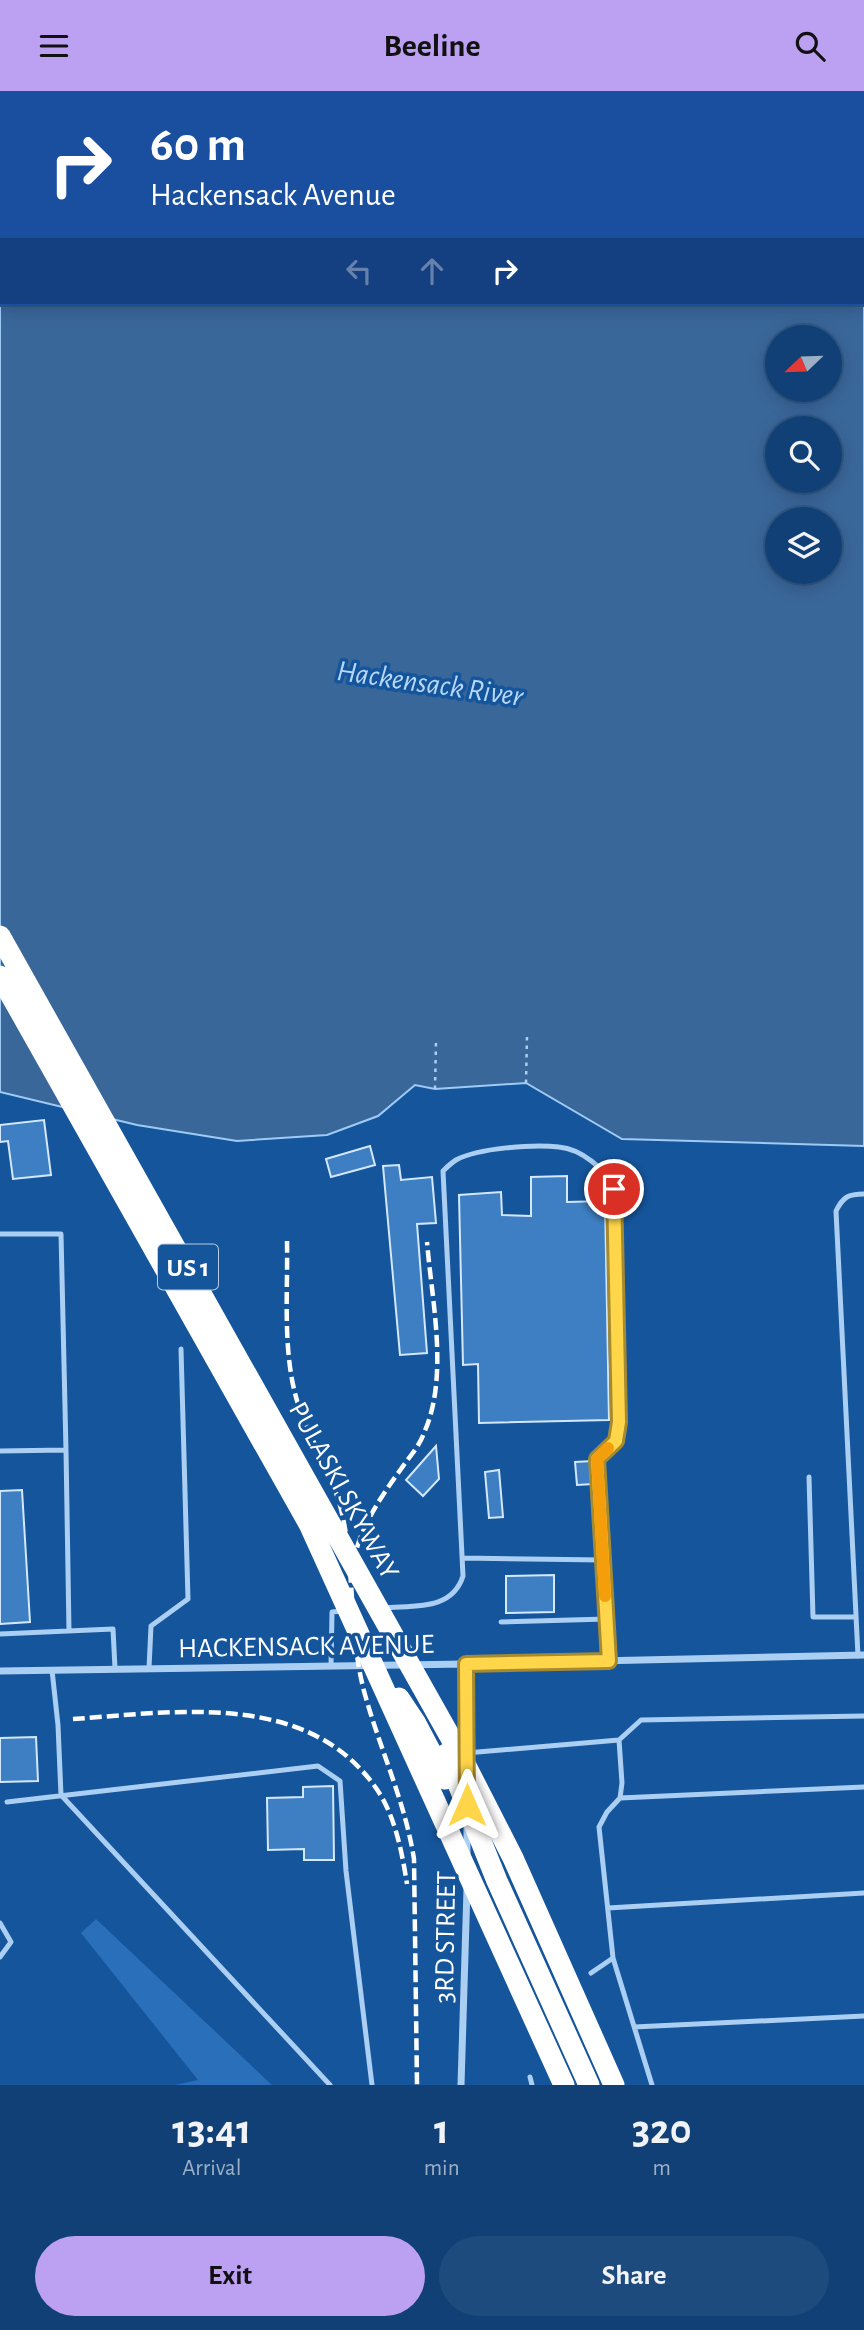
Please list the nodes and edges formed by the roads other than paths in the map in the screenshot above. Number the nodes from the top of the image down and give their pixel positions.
1 (0, 936) edge
2 (0, 976) edge
3 (864, 1194) edge
4 (0, 1234) edge
5 (181, 1349) dead end
6 (66, 1450) junction
7 (0, 1451) edge
8 (809, 1477) dead end
9 (462, 1558) junction
10 (603, 1560) junction
11 (370, 1604) junction
12 (352, 1610) dead end
13 (856, 1617) junction
14 (607, 1619) junction
15 (500, 1622) dead end
16 (69, 1631) junction
17 (0, 1633) edge
18 (361, 1639) junction
19 (861, 1656) edge
20 (609, 1661) junction
21 (466, 1664) junction
22 (331, 1666) junction
23 (115, 1668) junction
24 (149, 1668) junction
25 (52, 1670) junction
26 (0, 1671) edge
27 (864, 1716) edge
28 (619, 1740) junction
29 (466, 1753) junction
30 (864, 1787) edge
31 (61, 1795) junction
32 (620, 1798) junction
33 (7, 1802) dead end
34 (497, 1881) junction
35 (864, 1893) edge
36 (608, 1907) junction
37 (0, 1923) edge
38 (0, 1957) edge
39 (613, 1958) junction
40 (591, 1973) dead end
41 (864, 2016) edge
42 (634, 2027) junction
43 (530, 2077) dead end
44 (330, 2085) edge
45 (372, 2085) edge
46 (461, 2085) edge
47 (533, 2085) edge
48 (564, 2085) edge
49 (589, 2085) edge
50 (614, 2085) edge
51 (652, 2085) edge

1 - 11 highway, PULASKI SKYWAY / US 1, bridge
2 - 18 highway, PULASKI SKYWAY / US 1, bridge
3 - 13 lane
4 - 6 lane
5 - 24 lane
6 - 7 lane
6 - 16 lane
8 - 13 lane
9 - 10 lane
9 - 10 lane
9 - 11 lane
10 - 14 lane
11 - 34 highway, bridge
11 - 50 highway, PULASKI SKYWAY / US 1, bridge
12 - 22 lane
13 - 19 lane
14 - 15 lane
14 - 20 lane
16 - 17 lane
16 - 23 lane
18 - 34 highway, bridge
18 - 48 highway, PULASKI SKYWAY / US 1, bridge
19 - 20 street, HACKENSACK AVENUE
20 - 21 street, HACKENSACK AVENUE
21 - 22 street, HACKENSACK AVENUE
21 - 29 street, 3RD STREET
22 - 24 street, HACKENSACK AVENUE
23 - 24 street, HACKENSACK AVENUE
23 - 25 street, HACKENSACK AVENUE
25 - 26 street, HACKENSACK AVENUE
25 - 31 lane
27 - 28 lane
28 - 29 lane
28 - 32 lane
29 - 46 street, 3RD STREET
30 - 32 lane
31 - 33 lane
31 - 44 lane
31 - 45 lane
32 - 36 lane
34 - 49 highway, bridge
35 - 36 lane
36 - 39 lane
37 - 38 lane
39 - 40 lane
39 - 42 lane
41 - 42 lane
42 - 51 lane
43 - 47 lane

